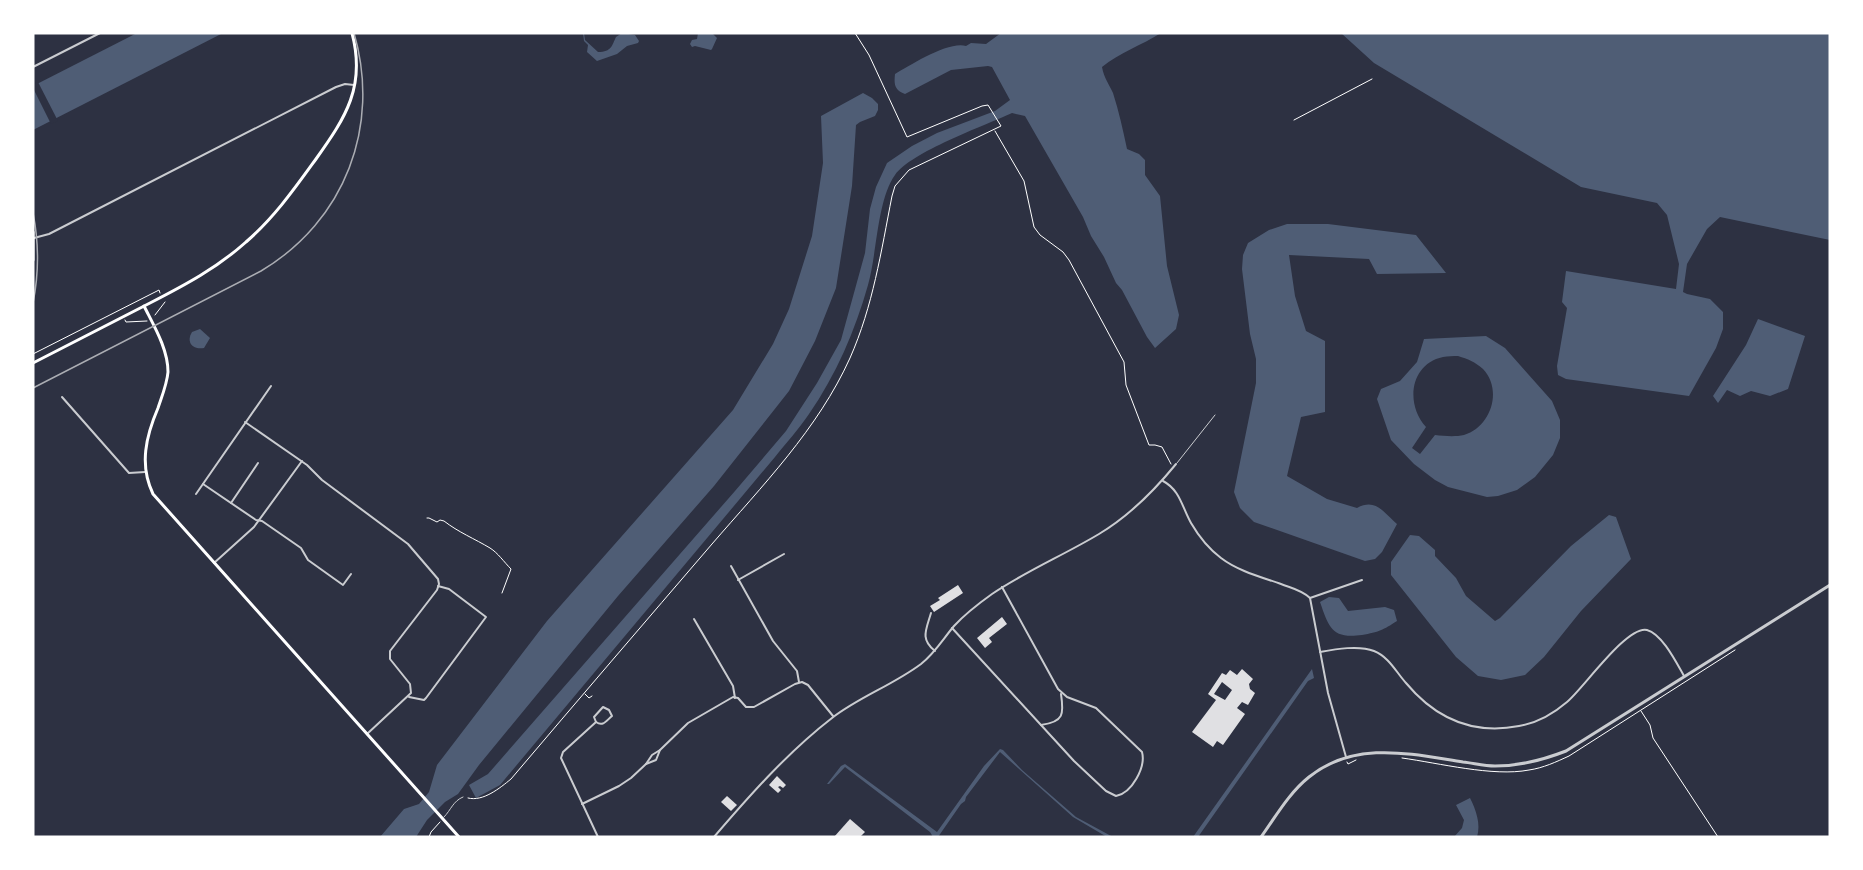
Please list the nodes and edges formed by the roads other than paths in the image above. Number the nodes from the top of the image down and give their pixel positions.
1 (100, 33) edge
2 (352, 33) edge
3 (33, 67) edge
4 (355, 85) junction
5 (33, 232) edge
6 (34, 238) edge
7 (33, 260) edge
8 (144, 306) junction
9 (33, 363) edge
10 (271, 386) dead end
11 (62, 397) dead end
12 (1215, 415) dead end
13 (246, 422) junction
14 (302, 461) junction
15 (258, 463) dead end
16 (1176, 464) joint
17 (146, 472) junction
18 (1163, 481) junction
19 (203, 484) junction
20 (196, 494) dead end
21 (231, 503) junction
22 (259, 521) junction
23 (784, 554) dead end
24 (214, 563) junction
25 (730, 566) dead end
26 (351, 574) dead end
27 (738, 580) junction
28 (1362, 580) dead end
29 (1830, 585) edge
30 (438, 586) junction
31 (1002, 587) junction
32 (1310, 598) junction
33 (931, 613) dead end
34 (694, 619) dead end
35 (952, 628) junction
36 (935, 651) junction
37 (1320, 652) junction
38 (1684, 676) junction
39 (799, 682) junction
40 (1061, 693) junction
41 (409, 697) junction
42 (735, 698) junction
43 (833, 717) junction
44 (596, 722) junction
45 (1041, 726) junction
46 (367, 734) junction
47 (660, 750) junction
48 (1346, 757) junction
49 (646, 764) junction
50 (463, 797) road end
51 (582, 804) junction
52 (442, 818) junction
53 (459, 837) edge
54 (598, 837) edge
55 (714, 837) edge
56 (1261, 837) edge

1 - 3 street
2 - 4 main road
4 - 6 street
4 - 8 main road
5 - 6 main road
6 - 7 main road
8 - 9 main road
8 - 17 main road
10 - 13 street
11 - 17 street
12 - 16 lane
13 - 14 street
13 - 19 street
14 - 22 street
14 - 30 street
15 - 21 street
16 - 18 street
17 - 24 main road
18 - 31 street
18 - 32 street
19 - 20 street
19 - 21 street
21 - 22 street
22 - 24 street
22 - 26 street
23 - 27 street
24 - 46 main road
25 - 27 street
27 - 39 street
28 - 32 street
29 - 38 street
30 - 41 street
30 - 41 street
31 - 35 street
31 - 40 street
32 - 37 street
33 - 36 street
34 - 42 street
35 - 36 street
35 - 45 street
36 - 43 street
37 - 38 street
37 - 48 street
38 - 48 street
39 - 42 street
39 - 43 street
40 - 45 street
40 - 45 street
41 - 46 street
42 - 47 street
43 - 55 street
44 - 44 street
44 - 51 street
46 - 52 main road
47 - 49 street
47 - 49 street
48 - 56 street
49 - 51 street
50 - 52 lane
51 - 54 street
52 - 53 main road

